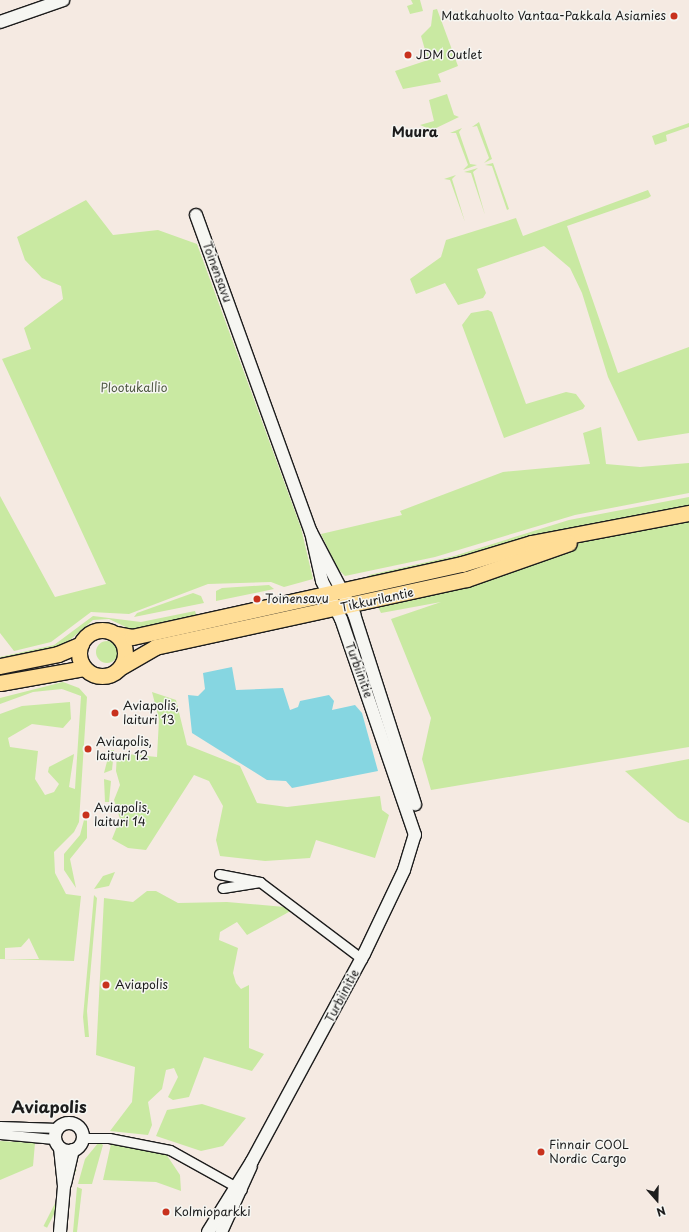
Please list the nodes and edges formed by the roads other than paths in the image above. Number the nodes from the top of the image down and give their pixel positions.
1 (63, 0) edge
2 (0, 22) edge
3 (196, 215) dead end
4 (689, 513) edge
5 (608, 528) junction
6 (335, 593) junction
7 (343, 607) junction
8 (117, 634) junction
9 (81, 644) junction
10 (0, 666) edge
11 (121, 667) junction
12 (84, 668) junction
13 (0, 683) edge
14 (219, 874) dead end
15 (260, 882) junction
16 (222, 888) dead end
17 (362, 959) junction
18 (0, 1126) edge
19 (0, 1134) edge
20 (57, 1138) junction
21 (83, 1138) junction
22 (74, 1150) junction
23 (64, 1186) junction
24 (238, 1188) junction
25 (60, 1232) edge
26 (208, 1232) edge
27 (221, 1232) edge

1 - 2 street
3 - 6 street, Toinensavu
4 - 5 main road, Tikkurilantie
5 - 6 main road, Tikkurilantie
5 - 7 main road, Tikkurilantie
6 - 7 street, Toinensavu
6 - 8 main road, Tikkurilantie
7 - 11 main road, Tikkurilantie
7 - 17 street, Turbiinitie
8 - 9 main road
8 - 11 main road
9 - 10 main road
9 - 12 main road
11 - 12 main road
12 - 13 main road
14 - 15 street
15 - 16 street
15 - 17 street
17 - 24 street, Turbiinitie
18 - 20 street
19 - 20 street
20 - 21 street
20 - 22 street
20 - 23 street
21 - 22 street
21 - 24 street
22 - 23 street
23 - 25 street
24 - 26 street, Turbiinitie
24 - 27 street, Turbiinitie

